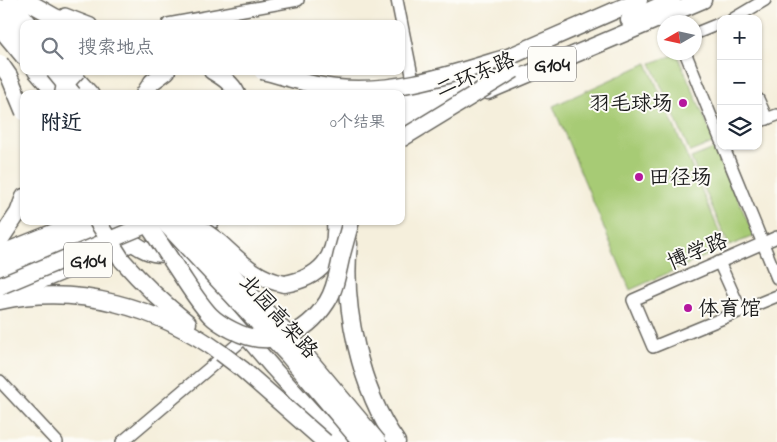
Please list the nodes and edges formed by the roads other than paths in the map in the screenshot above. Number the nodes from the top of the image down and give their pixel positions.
1 (10, 0) edge
2 (24, 0) edge
3 (30, 0) edge
4 (298, 0) edge
5 (397, 0) edge
6 (614, 0) edge
7 (639, 0) edge
8 (672, 0) edge
9 (703, 0) edge
10 (761, 1) edge
11 (0, 8) edge
12 (739, 15) edge
13 (27, 20) edge
14 (61, 20) edge
15 (81, 20) edge
16 (190, 20) edge
17 (399, 20) edge
18 (6, 25) edge
19 (717, 25) edge
20 (702, 31) edge
21 (20, 34) edge
22 (20, 50) edge
23 (687, 60) edge
24 (511, 63) junction
25 (0, 64) edge
26 (405, 69) edge
27 (0, 70) edge
28 (38, 75) edge
29 (39, 75) edge
30 (57, 75) edge
31 (74, 75) edge
32 (74, 75) edge
33 (162, 75) edge
34 (220, 75) edge
35 (279, 75) edge
36 (49, 90) edge
37 (52, 90) edge
38 (63, 90) edge
39 (71, 90) edge
40 (87, 90) edge
41 (147, 90) edge
42 (234, 90) edge
43 (377, 90) edge
44 (377, 90) edge
45 (20, 93) edge
46 (408, 95) edge
47 (20, 102) edge
48 (405, 103) edge
49 (761, 105) edge
50 (405, 115) edge
51 (767, 119) edge
52 (405, 126) edge
53 (717, 131) edge
54 (405, 136) edge
55 (725, 150) edge
56 (20, 208) edge
57 (72, 225) edge
58 (100, 225) edge
59 (108, 225) edge
60 (120, 225) edge
61 (145, 225) edge
62 (148, 225) edge
63 (167, 225) edge
64 (187, 225) edge
65 (200, 225) edge
66 (335, 225) edge
67 (351, 225) edge
68 (352, 225) edge
69 (777, 236) edge
70 (0, 240) edge
71 (132, 243) junction
72 (763, 243) junction
73 (172, 252) junction
74 (0, 254) edge
75 (719, 262) junction
76 (0, 268) edge
77 (777, 278) edge
78 (0, 286) edge
79 (777, 296) edge
80 (0, 297) edge
81 (0, 301) edge
82 (741, 310) junction
83 (246, 337) junction
84 (221, 353) junction
85 (0, 381) edge
86 (57, 442) edge
87 (122, 442) edge
88 (325, 442) edge
89 (340, 442) edge
90 (361, 442) edge
91 (378, 442) edge
92 (397, 442) edge

1 - 13 main road
2 - 14 highway
3 - 15 street
4 - 16 street
5 - 17 street
6 - 46 highway, 二环东路 / G104
7 - 24 highway
8 - 24 highway
9 - 52 highway, 二环东路 / G104
10 - 12 street
11 - 18 highway
18 - 21 highway
18 - 22 highway
19 - 20 street
23 - 53 street
24 - 43 highway, bridge
24 - 48 highway, bridge
24 - 50 highway, bridge
24 - 54 highway, bridge
25 - 47 highway, bridge
26 - 46 street
27 - 45 main road
28 - 36 highway
29 - 37 highway
30 - 39 highway, bridge
31 - 40 main road
32 - 38 highway, bridge
33 - 41 highway
34 - 42 highway
35 - 44 highway, bridge
49 - 51 street
55 - 72 street
56 - 70 highway
57 - 74 highway, G104
58 - 84 highway, bridge
59 - 76 highway
60 - 71 highway, G104
61 - 78 highway, bridge
62 - 67 highway, bridge
63 - 90 highway, 北园高架路, bridge
64 - 91 highway, 北园高架路, bridge
65 - 66 highway, bridge
65 - 73 highway
65 - 91 main road
68 - 92 highway, bridge
69 - 72 street, 博学路
71 - 73 highway, G104
71 - 80 highway, G104
72 - 75 street, 博学路
72 - 77 street
73 - 83 main road
75 - 82 street
75 - 82 street, 博学路
79 - 82 street
81 - 84 highway
83 - 87 street
83 - 89 main road
84 - 88 highway, bridge
85 - 86 street

